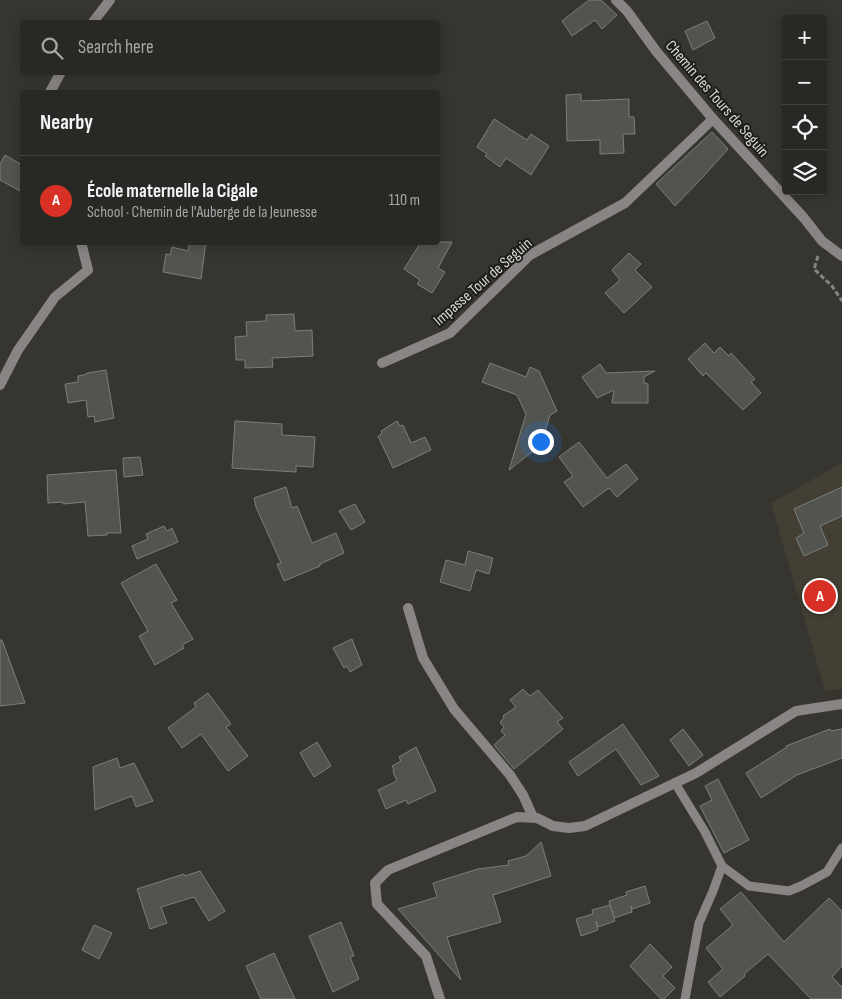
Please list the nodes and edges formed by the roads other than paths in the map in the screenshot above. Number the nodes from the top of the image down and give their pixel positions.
1 (110, 0) edge
2 (616, 0) edge
3 (95, 20) edge
4 (59, 75) edge
5 (51, 90) edge
6 (713, 119) junction
7 (82, 245) edge
8 (842, 256) edge
9 (382, 363) dead end
10 (0, 385) edge
11 (408, 608) dead end
12 (842, 704) edge
13 (676, 783) junction
14 (534, 817) junction
15 (842, 848) edge
16 (722, 866) junction
17 (440, 999) edge
18 (685, 999) edge

1 - 3 street
2 - 6 street, Chemin des Tours de Seguin
4 - 5 street
6 - 8 street, Chemin des Tours de Seguin
6 - 9 street, Impasse Tour de Seguin
7 - 10 street
11 - 14 street
12 - 13 street
13 - 14 street
13 - 16 lane
14 - 17 street
15 - 16 lane
16 - 18 lane

